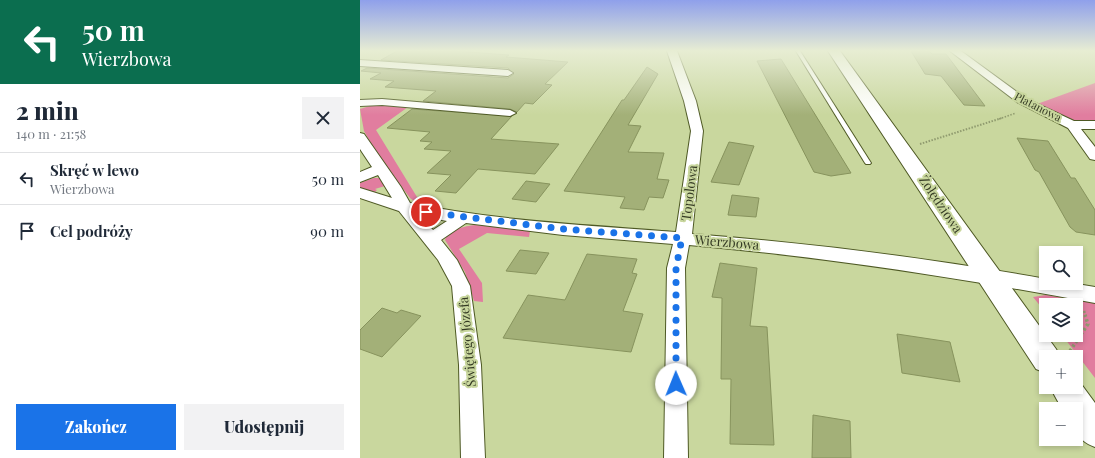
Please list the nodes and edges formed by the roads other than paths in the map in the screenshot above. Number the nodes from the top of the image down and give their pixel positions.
1 (500, 72) edge
2 (680, 72) edge
3 (811, 72) edge
4 (849, 72) edge
5 (983, 72) edge
6 (508, 73) dead end
7 (360, 104) edge
8 (510, 113) dead end
9 (1072, 125) junction
10 (1095, 125) edge
11 (360, 137) edge
12 (1095, 156) edge
13 (868, 163) dead end
14 (380, 168) junction
15 (360, 178) edge
16 (360, 193) edge
17 (404, 207) junction
18 (464, 217) junction
19 (682, 238) junction
20 (431, 239) junction
21 (990, 276) junction
22 (1087, 293) edge
23 (1040, 350) edge
24 (1070, 394) edge
25 (1095, 431) edge
26 (473, 458) edge
27 (676, 458) edge

1 - 6 street
2 - 19 street, Topolowa
3 - 13 lane
4 - 21 street, Żołędziowa
5 - 9 street, Platanowa
7 - 8 street
9 - 10 street
9 - 12 street, Platanowa
11 - 14 street, Świętego Józefa
14 - 15 street
14 - 17 street, Świętego Józefa
16 - 17 street, Wierzbowa
17 - 18 street, Wierzbowa
17 - 20 street, Świętego Józefa
18 - 19 street, Wierzbowa
18 - 20 street
19 - 21 street, Wierzbowa
19 - 27 street, Topolowa
20 - 26 street, Świętego Józefa
21 - 22 street, Wierzbowa
21 - 23 street, Żołędziowa
24 - 25 street

